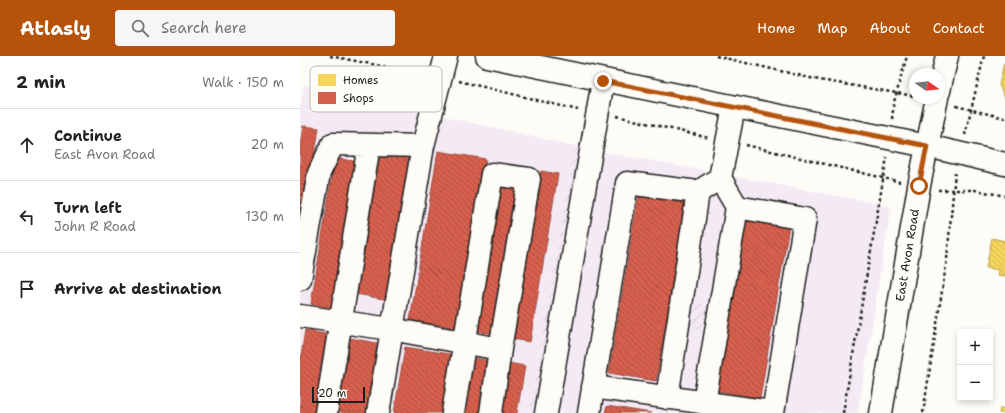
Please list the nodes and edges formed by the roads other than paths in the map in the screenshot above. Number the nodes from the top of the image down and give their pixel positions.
1 (446, 56) edge
2 (487, 56) edge
3 (947, 56) edge
4 (944, 68) edge
5 (442, 72) edge
6 (603, 81) junction
7 (936, 104) edge
8 (734, 107) junction
9 (432, 112) edge
10 (369, 145) junction
11 (423, 146) junction
12 (927, 146) junction
13 (1005, 164) edge
14 (720, 178) junction
15 (698, 192) junction
16 (737, 207) junction
17 (300, 279) edge
18 (300, 316) edge
19 (341, 322) junction
20 (391, 329) junction
21 (464, 342) junction
22 (500, 349) junction
23 (593, 387) junction
24 (667, 398) junction
25 (704, 403) junction
26 (326, 413) edge
27 (378, 413) edge
28 (453, 413) edge
29 (491, 413) edge
30 (546, 413) edge
31 (589, 413) edge
32 (773, 413) edge
33 (882, 413) edge

1 - 5 main road
2 - 6 main road
3 - 4 main road
6 - 8 main road
6 - 30 main road
7 - 12 main road, East Avon Road
8 - 12 main road
8 - 14 main road
9 - 11 main road
10 - 11 main road
10 - 17 main road
10 - 19 main road
11 - 20 main road
12 - 13 main road
12 - 33 main road, East Avon Road
14 - 15 main road
14 - 16 main road
15 - 23 main road
15 - 24 main road
16 - 25 main road
16 - 32 main road
18 - 19 main road
19 - 20 main road
19 - 26 main road
20 - 21 main road
20 - 27 main road
21 - 22 main road
21 - 22 main road
21 - 28 main road
22 - 29 main road
23 - 24 main road
23 - 31 main road
24 - 25 main road
25 - 32 main road

